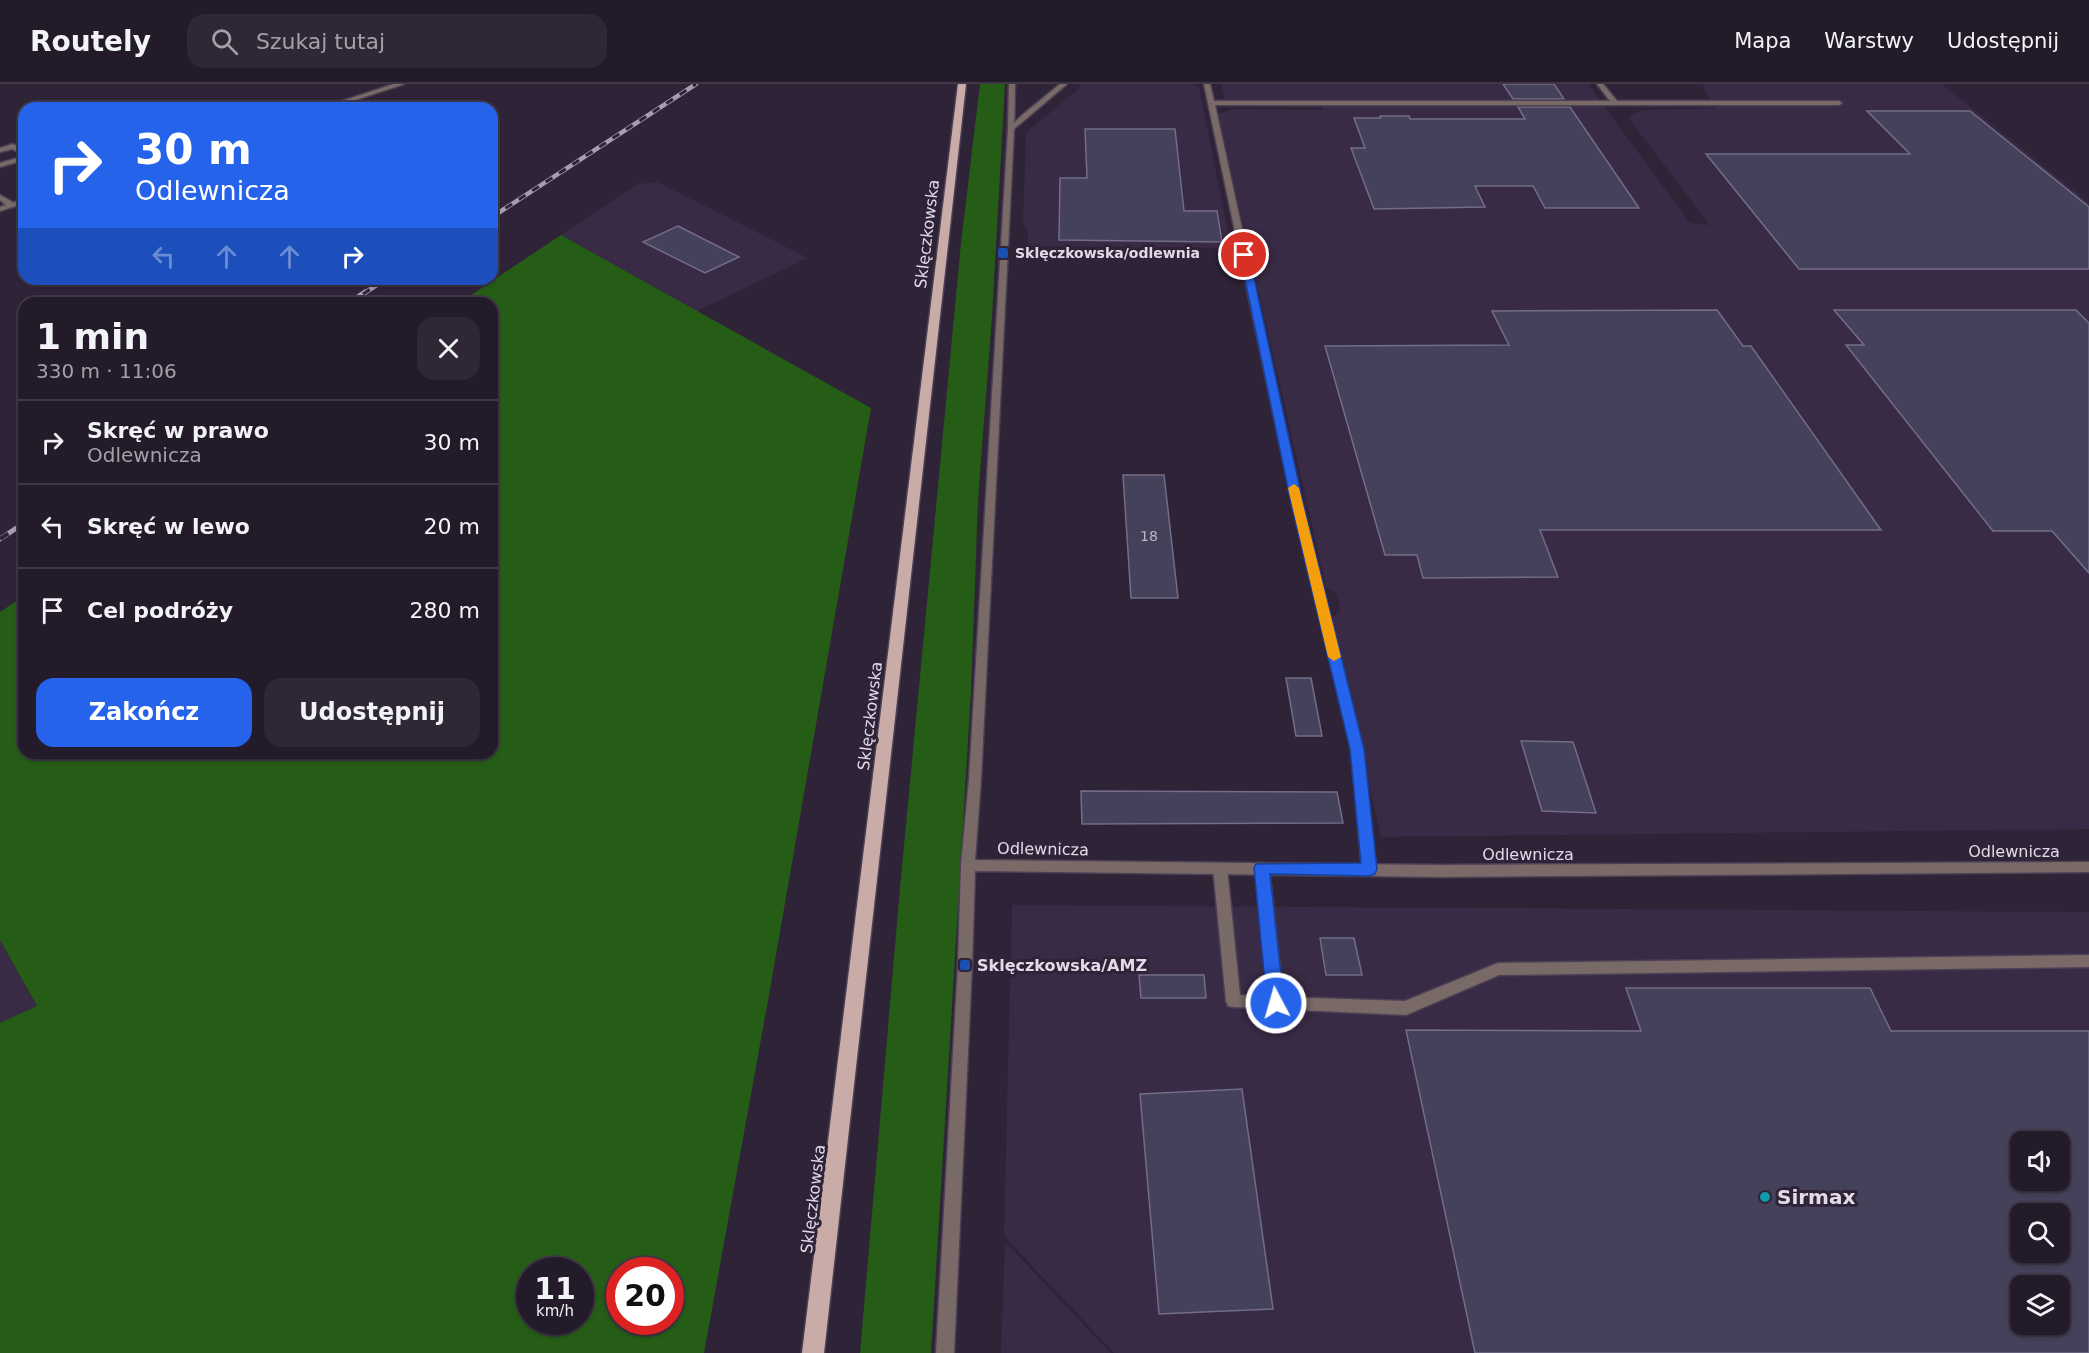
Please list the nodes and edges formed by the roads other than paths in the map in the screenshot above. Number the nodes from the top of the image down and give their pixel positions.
1 (401, 84) edge
2 (962, 84) edge
3 (1012, 84) edge
4 (1064, 84) edge
5 (1207, 84) edge
6 (1600, 84) edge
7 (343, 102) edge
8 (1211, 103) junction
9 (1839, 103) dead end
10 (1616, 104) junction
11 (1011, 129) junction
12 (18, 148) edge
13 (0, 150) edge
14 (18, 160) edge
15 (0, 165) edge
16 (0, 197) edge
17 (18, 203) edge
18 (10, 205) junction
19 (0, 208) edge
20 (968, 865) junction
21 (2089, 867) edge
22 (1220, 868) junction
23 (1262, 868) junction
24 (1369, 869) junction
25 (2089, 961) edge
26 (1276, 1003) junction
27 (813, 1353) edge
28 (945, 1353) edge

1 - 7 street
2 - 27 main road, Sklęczkowska
3 - 11 street
4 - 11 street
5 - 8 street
6 - 10 street
8 - 10 street
8 - 24 street
9 - 10 street
11 - 20 street
12 - 13 street
14 - 15 street
16 - 18 street
17 - 18 street
18 - 19 street
20 - 22 street, Odlewnicza
20 - 28 street
21 - 24 street, Odlewnicza
22 - 23 street, Odlewnicza
22 - 26 street
23 - 24 street, Odlewnicza
23 - 26 street
25 - 26 street

